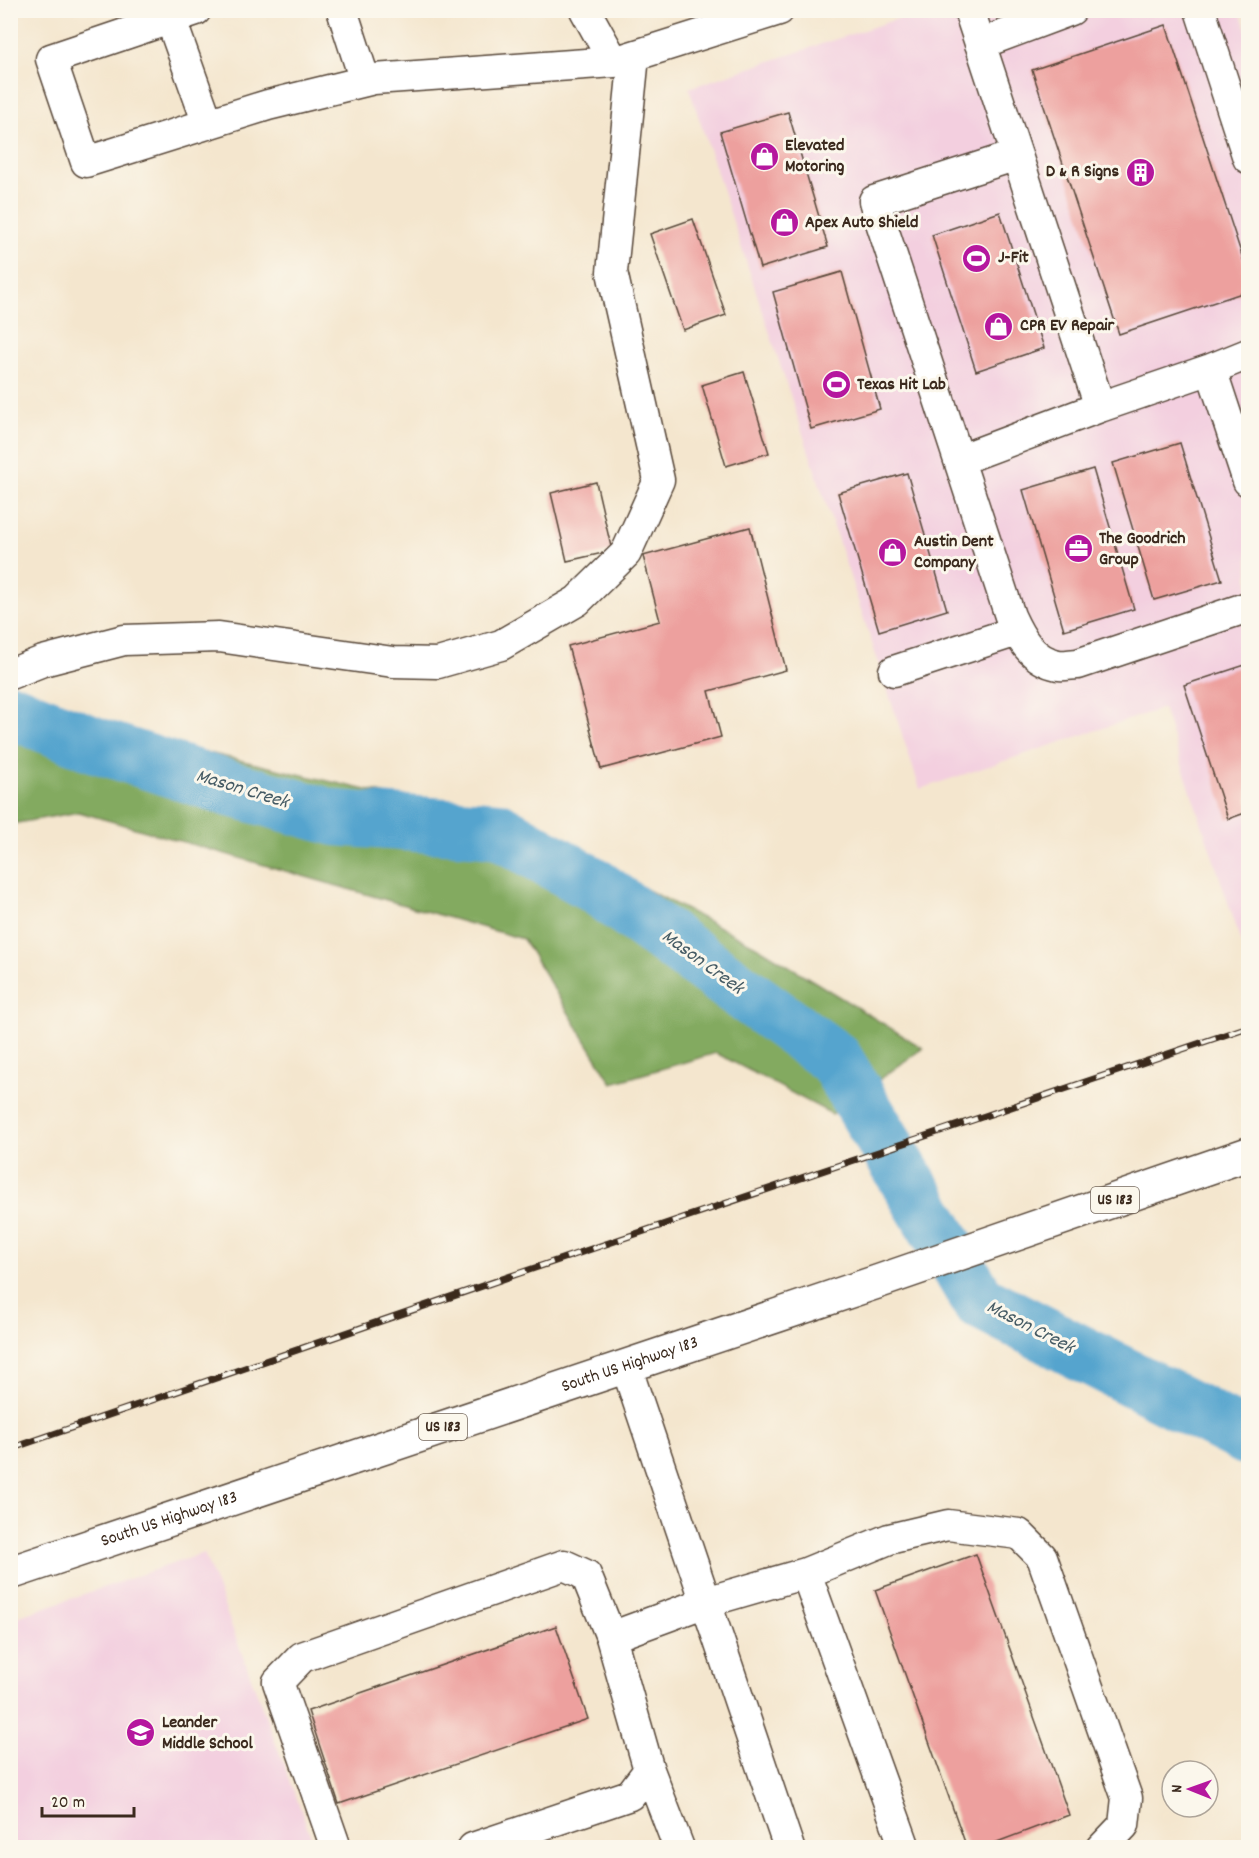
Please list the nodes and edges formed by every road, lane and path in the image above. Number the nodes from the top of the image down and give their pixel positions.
1 (342, 10) edge
2 (585, 10) edge
3 (779, 10) edge
4 (969, 10) edge
5 (1071, 10) edge
6 (1200, 10) edge
7 (183, 15) edge
8 (980, 44) junction
9 (624, 59) junction
10 (365, 81) junction
11 (208, 124) junction
12 (1017, 155) junction
13 (1248, 158) edge
14 (1248, 354) edge
15 (1211, 369) junction
16 (1100, 407) junction
17 (959, 460) junction
18 (1248, 481) edge
19 (1248, 607) edge
20 (1017, 631) junction
21 (894, 672) dead end
22 (10, 674) edge
23 (1248, 1154) edge
24 (626, 1366) junction
25 (806, 1573) junction
26 (10, 1574) edge
27 (706, 1602) junction
28 (610, 1637) junction
29 (649, 1770) junction
30 (336, 1848) edge
31 (473, 1848) edge
32 (679, 1848) edge
33 (789, 1848) edge
34 (905, 1848) edge
35 (1102, 1848) edge

1 - 10 street
2 - 9 street
3 - 9 street
4 - 8 street
5 - 8 street
6 - 13 street
7 - 11 street
7 - 11 street
8 - 12 street
9 - 10 street
9 - 22 street
10 - 11 street
12 - 16 street
12 - 17 street
14 - 15 street
15 - 16 street
15 - 18 street
16 - 17 street
17 - 20 street
19 - 20 street
20 - 21 street
23 - 24 main road, South US Highway 183 / US 183
24 - 26 main road, South US Highway 183 / US 183
24 - 27 street
25 - 27 street
25 - 34 street
25 - 35 street
27 - 28 street
27 - 33 street
28 - 29 street
28 - 30 street
29 - 31 street
29 - 32 street

